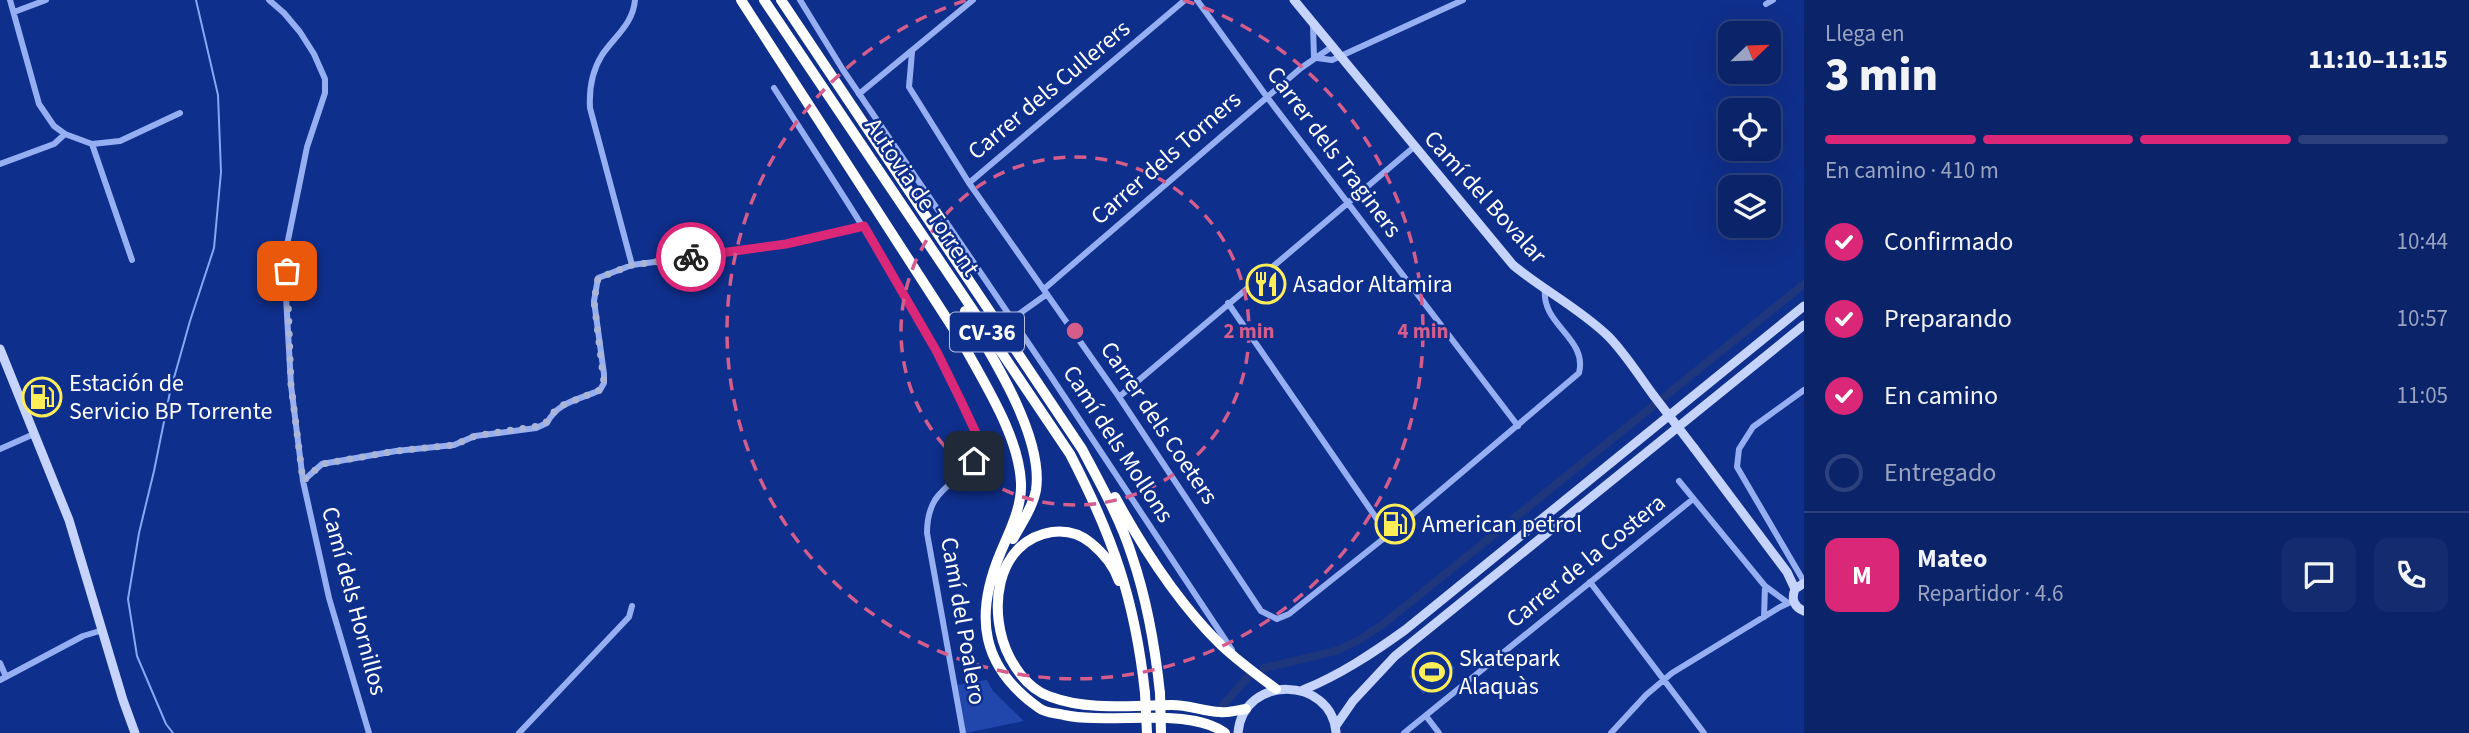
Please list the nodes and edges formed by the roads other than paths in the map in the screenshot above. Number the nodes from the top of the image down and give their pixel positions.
1 (10, 0) edge
2 (46, 0) edge
3 (269, 0) edge
4 (635, 0) edge
5 (741, 0) edge
6 (764, 0) edge
7 (781, 0) edge
8 (800, 0) edge
9 (973, 0) edge
10 (1185, 0) edge
11 (1197, 0) edge
12 (1294, 0) edge
13 (1463, 0) edge
14 (14, 12) junction
15 (1313, 23) junction
16 (1333, 46) junction
17 (912, 52) junction
18 (1339, 55) junction
19 (1314, 58) junction
20 (774, 88) dead end
21 (859, 93) junction
22 (1267, 97) junction
23 (180, 113) dead end
24 (65, 134) junction
25 (92, 144) junction
26 (1414, 147) junction
27 (0, 164) edge
28 (969, 183) junction
29 (1348, 202) junction
30 (901, 204) junction
31 (864, 226) junction
32 (132, 260) dead end
33 (632, 265) junction
34 (1545, 289) junction
35 (1046, 292) junction
36 (1228, 303) junction
37 (1804, 306) edge
38 (1012, 319) junction
39 (1804, 325) edge
40 (0, 349) edge
41 (1033, 373) junction
42 (1804, 390) edge
43 (1119, 397) junction
44 (1518, 426) junction
45 (34, 434) junction
46 (0, 449) edge
47 (303, 481) junction
48 (1679, 481) dead end
49 (1693, 499) junction
50 (1388, 535) junction
51 (1787, 572) junction
52 (1804, 581) edge
53 (1590, 582) junction
54 (1765, 586) junction
55 (989, 587) junction
56 (1795, 589) junction
57 (1791, 602) junction
58 (632, 606) dead end
59 (1804, 611) edge
60 (1764, 617) junction
61 (103, 630) junction
62 (0, 663) edge
63 (1241, 663) junction
64 (3, 679) edge
65 (1662, 680) junction
66 (1276, 689) junction
67 (1303, 690) junction
68 (1142, 694) junction
69 (1246, 709) junction
70 (1426, 716) junction
71 (1336, 730) edge
72 (135, 733) edge
73 (369, 733) edge
74 (519, 733) edge
75 (963, 733) edge
76 (1141, 733) edge
77 (1147, 733) edge
78 (1161, 733) edge
79 (1225, 733) edge
80 (1238, 733) edge
81 (1404, 733) edge
82 (1439, 733) edge
83 (1611, 733) edge
84 (1704, 733) edge

1 - 14 street
2 - 14 street
3 - 47 street, Camí dels Hornillos
4 - 33 street
5 - 55 highway
6 - 30 highway, Autovia de Torrent / CV-36
7 - 41 highway, Autovia de Torrent / CV-36
8 - 21 street, Camí dels Mollons
9 - 17 street
10 - 28 street, Carrer dels Cullerers
11 - 22 street, Carrer dels Traginers
12 - 15 main road, Camí del Bovalar
13 - 18 street
14 - 24 street
15 - 16 main road, Camí del Bovalar
15 - 19 street
16 - 18 main road, Camí del Bovalar
16 - 19 street, Carrer dels Torners
17 - 21 street
17 - 28 street, Carrer dels Coeters
18 - 19 street
18 - 26 main road, Camí del Bovalar
19 - 22 street, Carrer dels Torners
20 - 31 street, Camí del Poalero
21 - 38 street, Camí dels Mollons
22 - 29 street, Carrer dels Traginers
22 - 35 street, Carrer dels Torners
23 - 25 street
24 - 25 street
24 - 27 street
25 - 32 street
26 - 29 street
26 - 34 main road, Camí del Bovalar
28 - 35 street, Carrer dels Coeters
29 - 36 street
29 - 44 street, Carrer dels Traginers
30 - 55 highway
30 - 68 highway, Autovia de Torrent / CV-36
31 - 33 street
31 - 75 street, Camí del Poalero
33 - 47 street
34 - 44 street
34 - 51 main road, Camí del Bovalar, bridge
35 - 38 street, Carrer dels Torners
35 - 43 street, Carrer dels Coeters
36 - 43 street
36 - 50 street
37 - 67 main road
38 - 63 street, Camí dels Mollons
39 - 71 main road
40 - 45 main road
41 - 63 highway
41 - 78 highway, Autovia de Torrent / CV-36, bridge
42 - 52 street
43 - 50 street, Carrer dels Coeters
44 - 50 street
45 - 46 street
45 - 61 main road
47 - 73 street, Camí dels Hornillos
48 - 49 street
49 - 53 street, Carrer de la Costera
49 - 54 street
51 - 52 main road
51 - 56 main road, Camí del Bovalar
52 - 56 main road
53 - 65 street
53 - 70 street, Carrer de la Costera
54 - 57 street
54 - 60 street
55 - 79 highway
56 - 57 main road
57 - 59 main road
57 - 60 street
58 - 74 street
60 - 65 street
61 - 64 street
61 - 72 main road
62 - 64 street
63 - 66 highway
65 - 83 street
65 - 84 street
66 - 67 main road
66 - 69 main road
67 - 71 main road
68 - 69 highway
68 - 76 highway
68 - 77 highway, Autovia de Torrent / CV-36, bridge
69 - 80 main road
70 - 81 street, Carrer de la Costera
70 - 82 street

